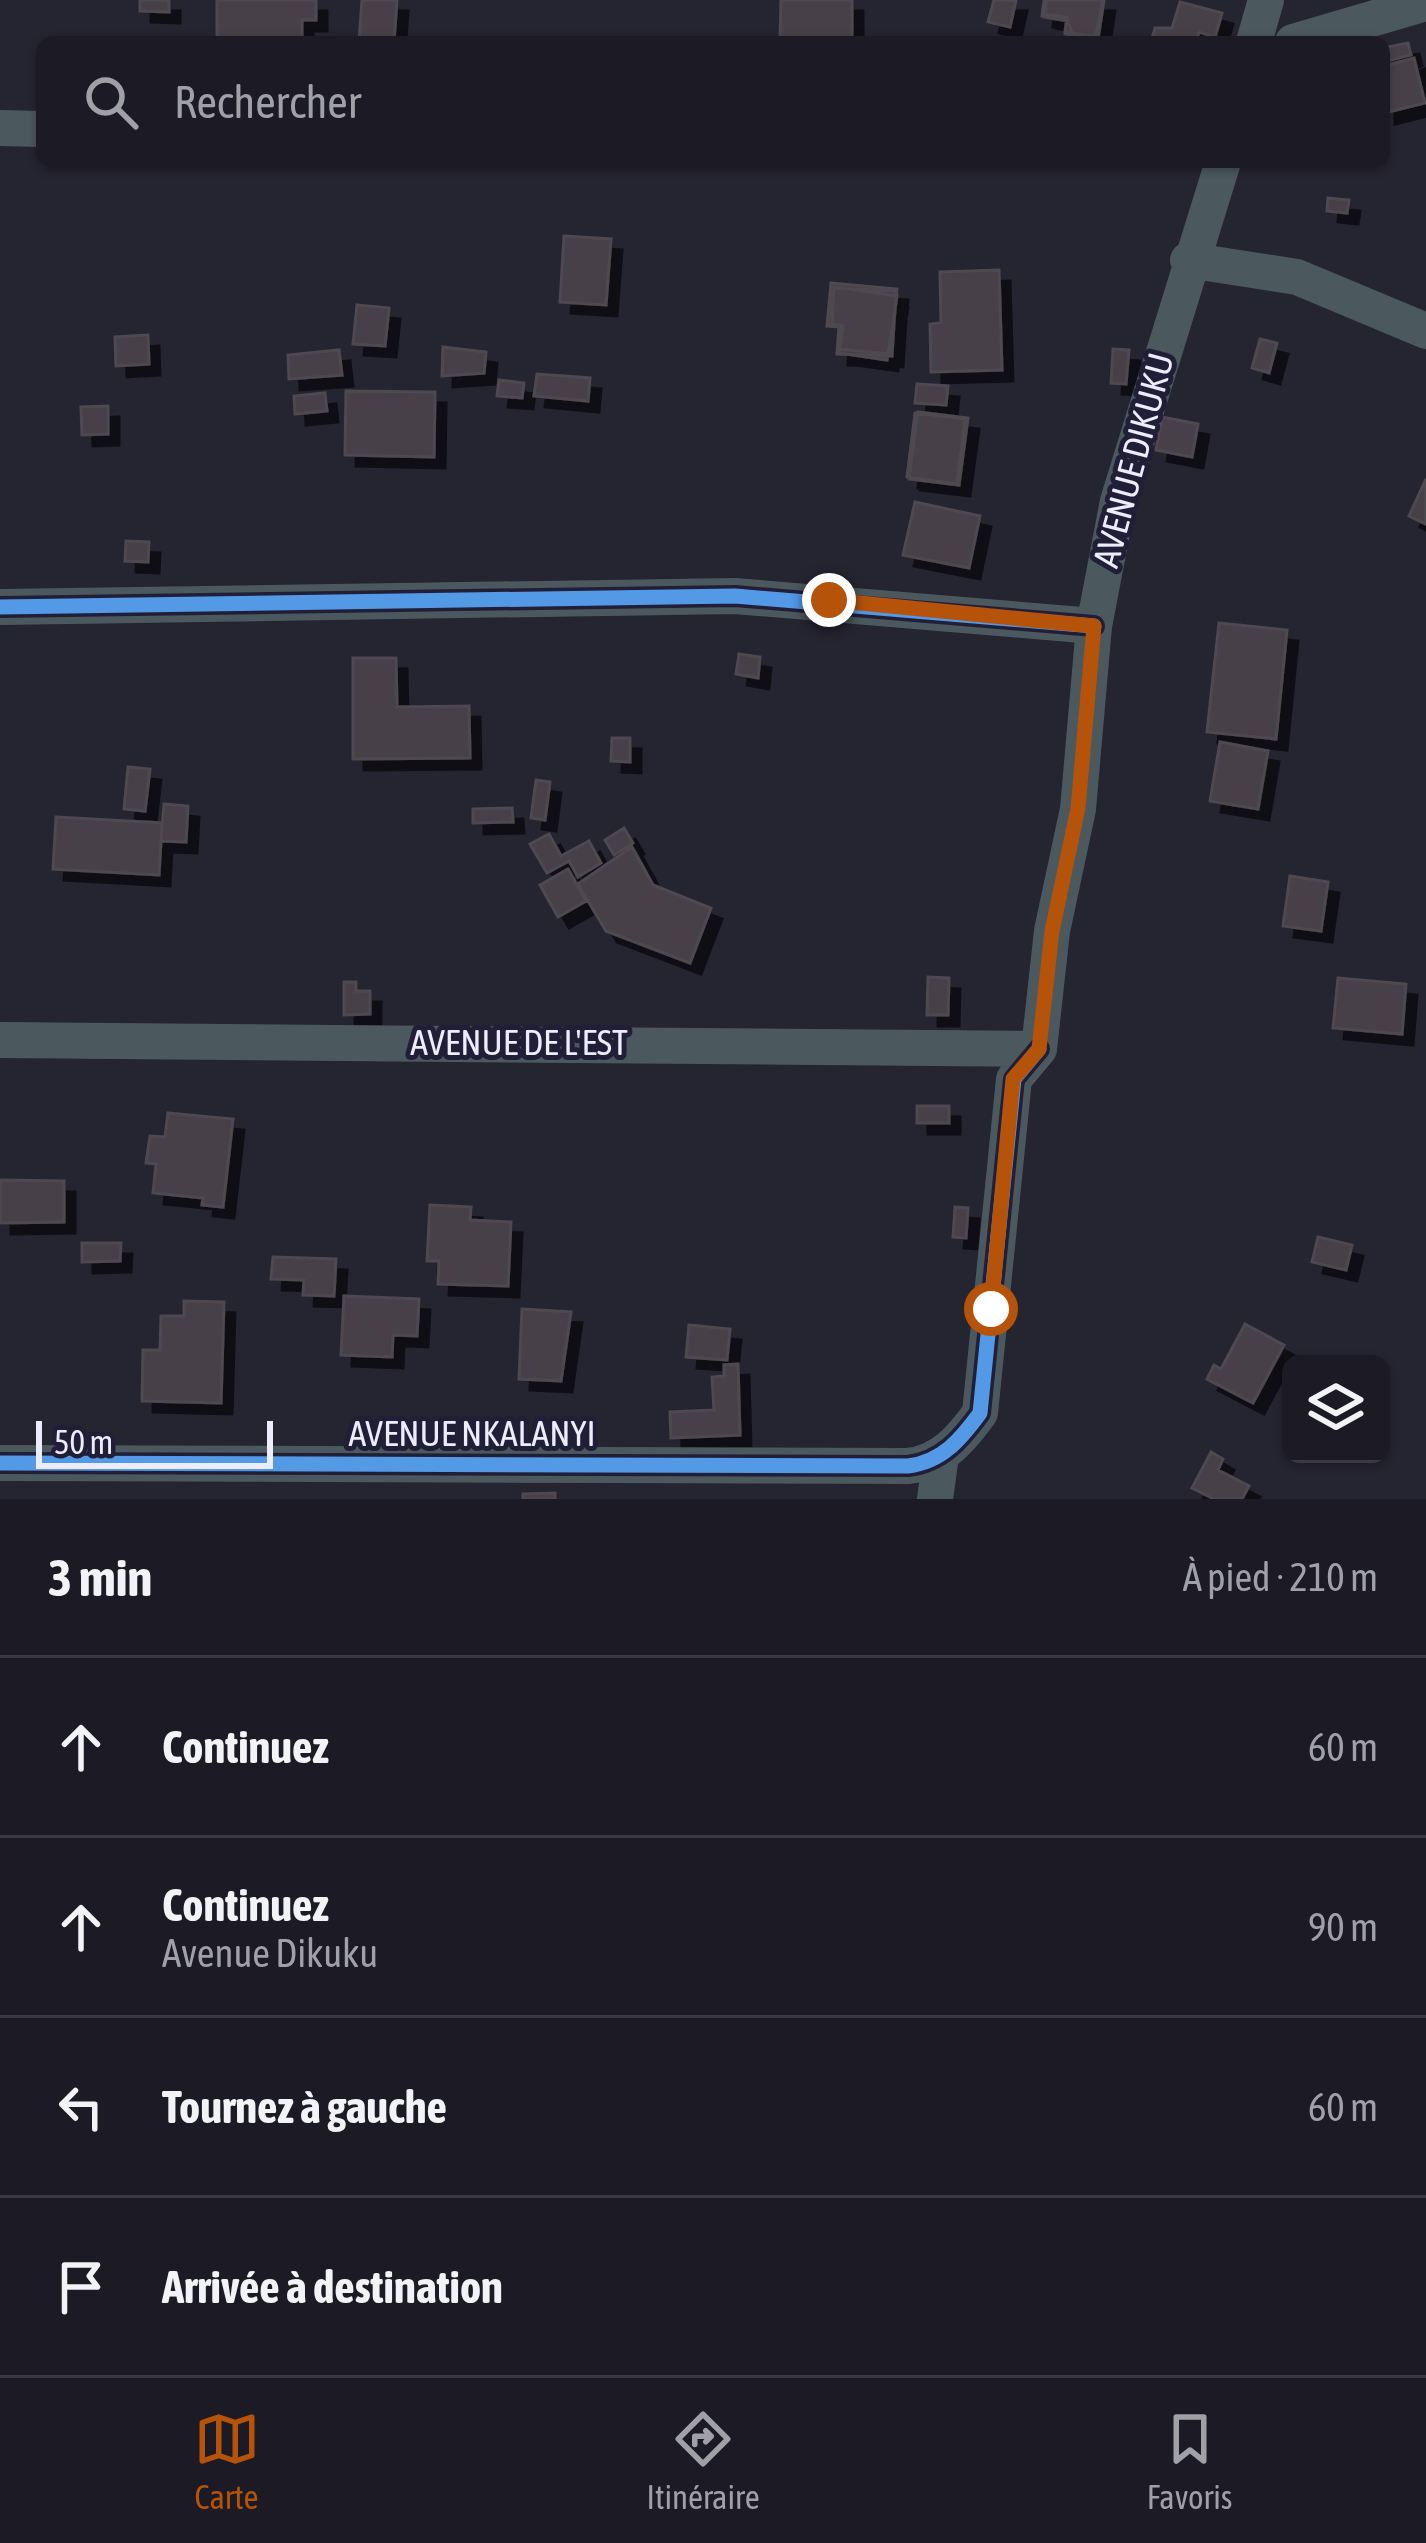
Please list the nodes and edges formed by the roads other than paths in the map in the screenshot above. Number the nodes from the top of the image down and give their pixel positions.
1 (1266, 0) edge
2 (1426, 3) edge
3 (1256, 36) edge
4 (1313, 36) edge
5 (0, 128) edge
6 (36, 130) edge
7 (1220, 168) edge
8 (1188, 260) junction
9 (1426, 331) edge
10 (0, 607) edge
11 (1094, 626) junction
12 (0, 1040) edge
13 (1039, 1049) junction
14 (941, 1455) junction
15 (0, 1463) edge
16 (935, 1499) edge

1 - 3 street
2 - 4 street
5 - 6 street
7 - 8 street, AVENUE DIKUKU
8 - 9 street
8 - 11 street, AVENUE DIKUKU
10 - 11 street
11 - 13 street, AVENUE DIKUKU
12 - 13 street, AVENUE DE L'EST
13 - 14 street
14 - 15 street, AVENUE NKALANYI
14 - 16 street

